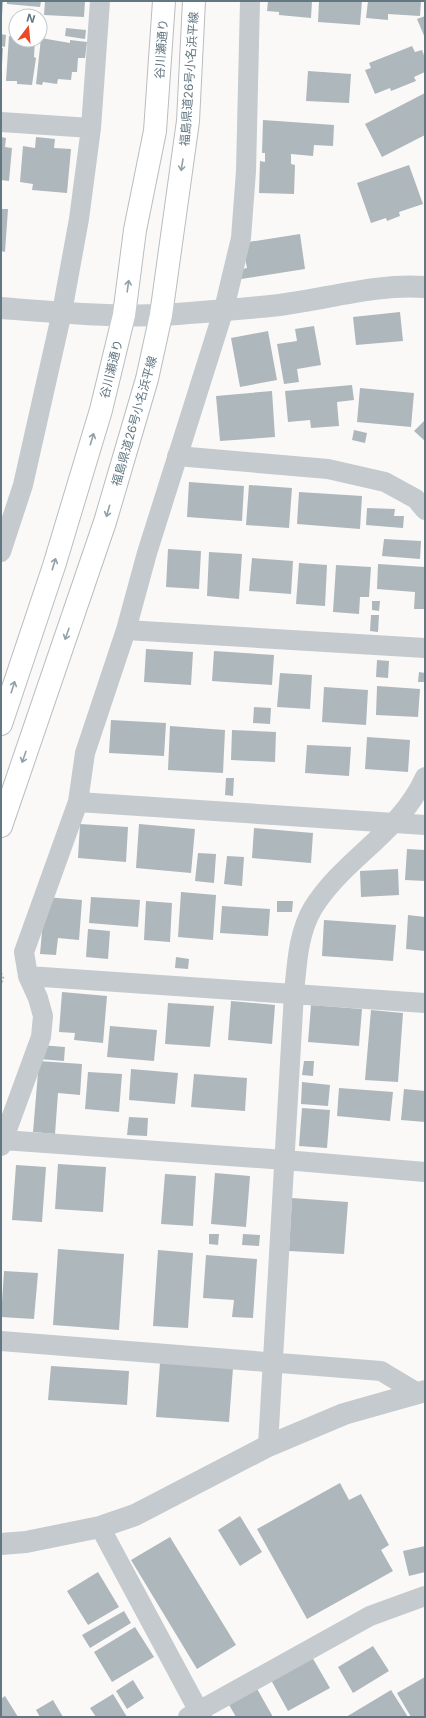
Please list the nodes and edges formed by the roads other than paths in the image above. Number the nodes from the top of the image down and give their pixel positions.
1 (100, 1) edge
2 (164, 1) edge
3 (194, 1) edge
4 (250, 1) edge
5 (1, 122) edge
6 (91, 128) junction
7 (425, 287) edge
8 (1, 308) edge
9 (224, 309) junction
10 (62, 312) junction
11 (124, 315) junction
12 (161, 315) junction
13 (177, 456) junction
14 (425, 510) edge
15 (1, 552) edge
16 (126, 630) junction
17 (425, 648) edge
18 (1, 724) edge
19 (425, 777) edge
20 (78, 802) junction
21 (396, 822) junction
22 (425, 825) edge
23 (1, 826) edge
24 (28, 976) junction
25 (294, 993) junction
26 (425, 1003) edge
27 (2, 1143) edge
28 (285, 1160) junction
29 (425, 1172) edge
30 (1, 1341) edge
31 (273, 1363) junction
32 (421, 1391) edge
33 (268, 1446) junction
34 (100, 1527) junction
35 (1, 1544) edge
36 (425, 1596) edge
37 (196, 1715) edge

1 - 6 street
11 -> 2 main road, 谷川瀬通り
3 -> 12 main road, 福島県道26号小名浜平線
4 - 9 street
5 - 6 street
6 - 10 street
7 - 9 street
8 - 10 street
9 - 12 street
9 - 13 street
10 - 11 street
10 - 15 street
11 - 12 street
18 -> 11 main road, 谷川瀬通り
12 -> 23 main road, 福島県道26号小名浜平線
13 - 14 street
13 - 16 street
16 - 17 street
16 - 20 street
19 - 21 street
20 - 21 street
20 - 24 street
21 - 22 street
21 - 25 street
24 - 25 street
24 - 27 street
25 - 26 street
25 - 28 street
27 - 28 street
28 - 29 street
28 - 31 street
30 - 31 street
31 - 32 street
31 - 33 street
32 - 33 street
33 - 34 street
34 - 35 street
34 - 37 street
36 - 37 street

